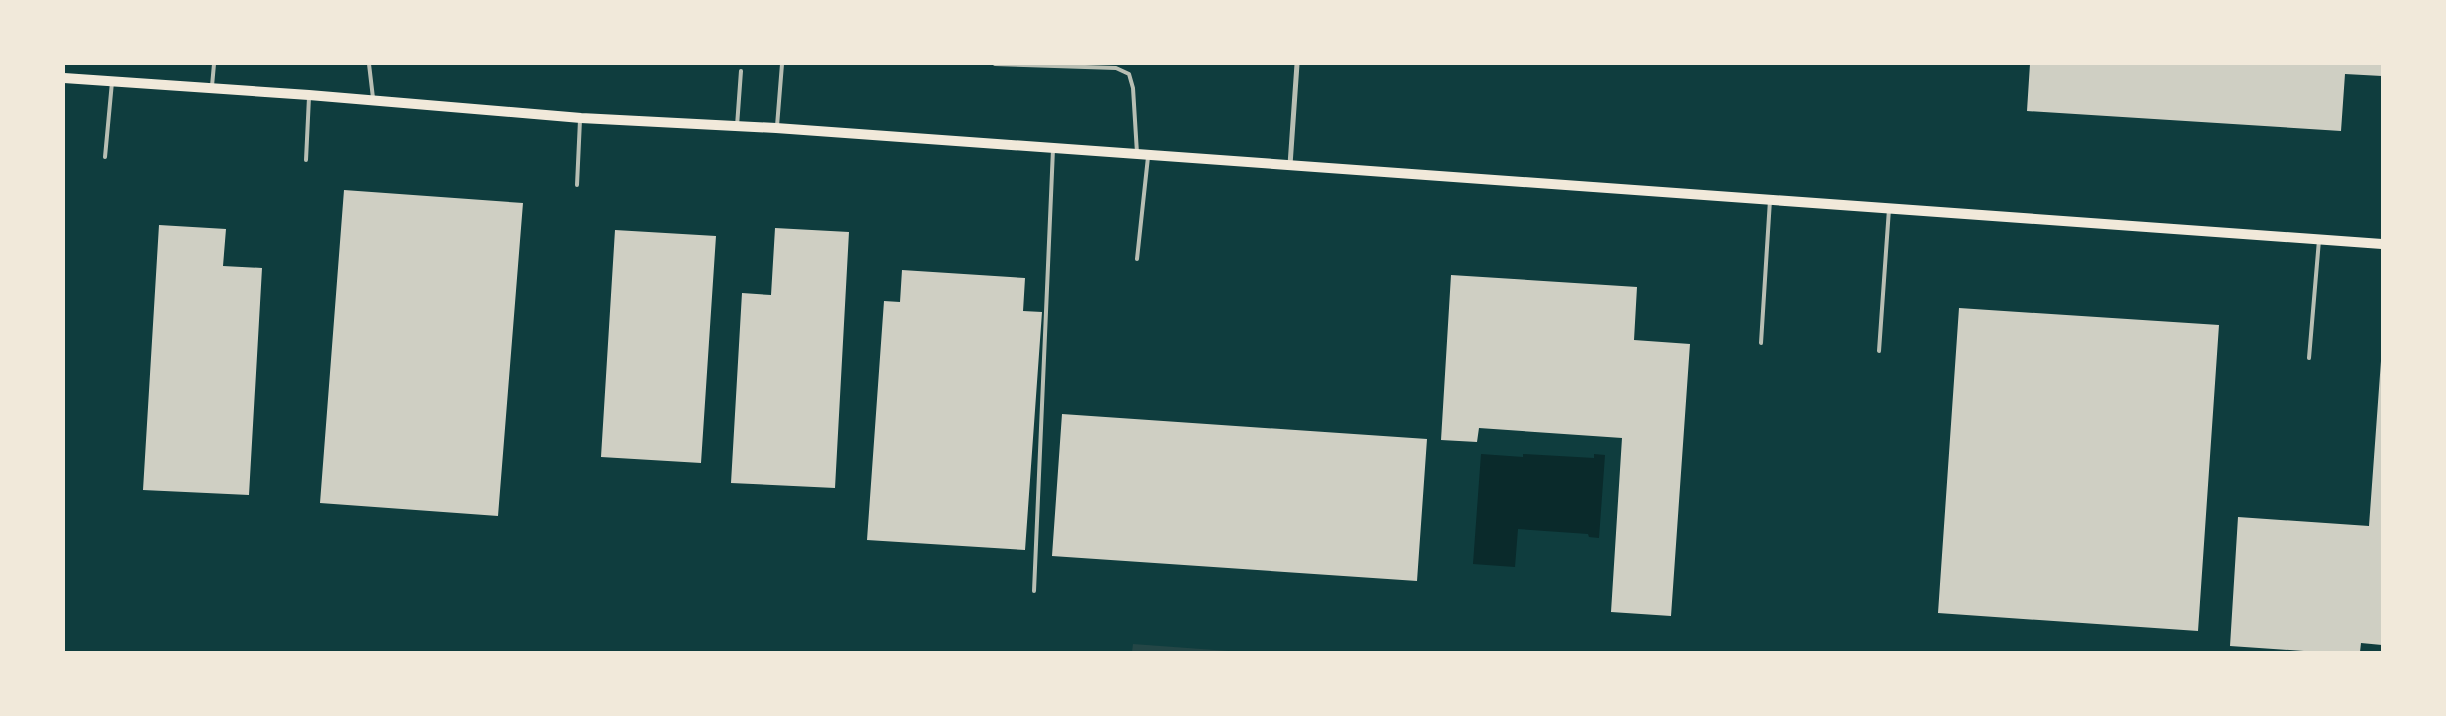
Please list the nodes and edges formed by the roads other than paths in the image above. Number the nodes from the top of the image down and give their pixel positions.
1 (214, 64) edge
2 (369, 64) edge
3 (782, 64) edge
4 (995, 64) edge
5 (1297, 64) edge
6 (741, 71) dead end
7 (64, 78) edge
8 (112, 81) junction
9 (212, 88) junction
10 (309, 95) junction
11 (373, 100) junction
12 (581, 118) junction
13 (737, 126) junction
14 (776, 128) junction
15 (1053, 149) junction
16 (1143, 156) junction
17 (105, 157) dead end
18 (306, 160) dead end
19 (1290, 165) junction
20 (577, 185) dead end
21 (1770, 200) junction
22 (1890, 209) junction
23 (2319, 240) junction
24 (2382, 244) edge
25 (1136, 259) dead end
26 (1761, 343) dead end
27 (1879, 351) dead end
28 (2309, 358) dead end
29 (1034, 591) dead end

1 - 9 lane
2 - 11 lane
3 - 14 lane
4 - 16 lane
5 - 19 street
6 - 13 lane
7 - 8 main road
8 - 9 main road
8 - 17 lane
9 - 10 main road
10 - 11 main road
10 - 18 lane
11 - 12 main road
12 - 13 main road
12 - 20 lane
13 - 14 main road
14 - 15 main road
15 - 16 main road
15 - 29 lane
16 - 19 main road
16 - 25 lane
19 - 21 main road
21 - 22 main road
21 - 26 lane
22 - 23 main road
22 - 27 lane
23 - 24 main road
23 - 28 lane

